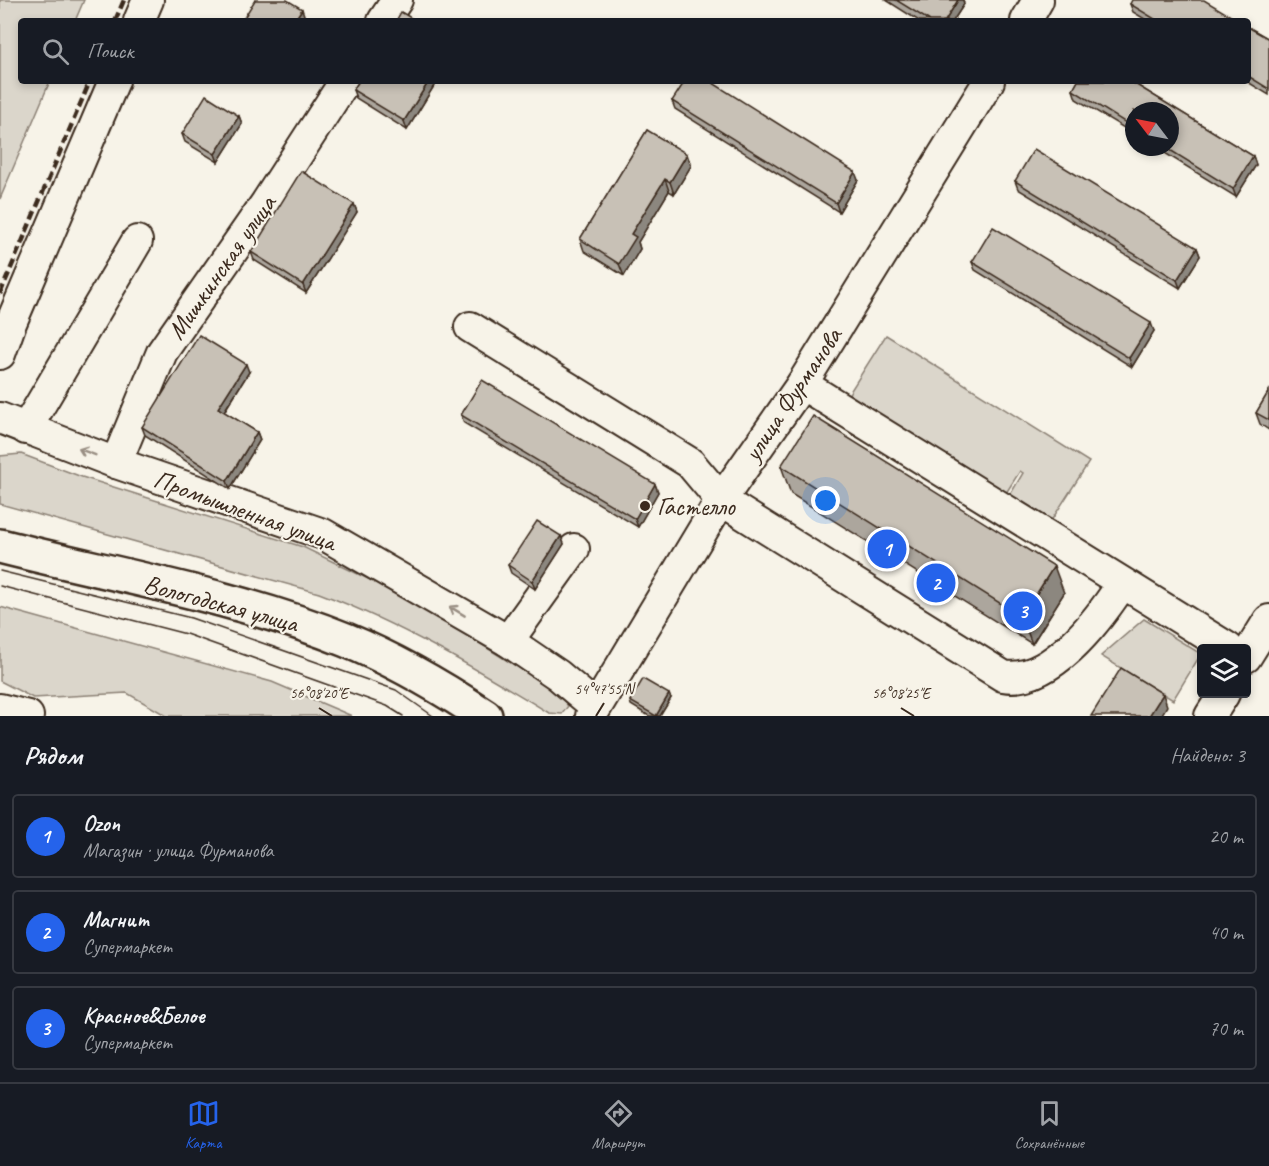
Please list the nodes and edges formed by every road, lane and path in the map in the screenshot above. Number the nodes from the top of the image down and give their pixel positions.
1 (148, 0) edge
2 (397, 0) edge
3 (1038, 0) edge
4 (140, 18) edge
5 (385, 18) edge
6 (1028, 18) edge
7 (113, 84) edge
8 (343, 84) edge
9 (987, 84) edge
10 (137, 241) dead end
11 (470, 327) dead end
12 (0, 354) edge
13 (802, 384) junction
14 (13, 423) edge
15 (116, 463) junction
16 (721, 500) junction
17 (6, 548) edge
18 (574, 549) dead end
19 (1122, 584) junction
20 (1269, 620) edge
21 (508, 641) junction
22 (1221, 644) edge
23 (1251, 649) edge
24 (1221, 698) edge
25 (593, 712) edge
26 (485, 716) edge
27 (1210, 716) edge

1 - 4 street
2 - 5 street
3 - 6 street
7 - 12 street
8 - 15 street, Мишкинская улица
9 - 13 street, улица Фурманова
10 - 14 street
11 - 16 street
13 - 16 street, улица Фурманова
13 - 19 street
15 -> 14 street, Промышленная улица
21 -> 15 street, Промышленная улица
16 - 19 street
16 - 25 street, улица Фурманова
17 - 26 main road, Вологодская улица
18 - 21 street
19 - 22 street
20 - 23 street
21 - 25 street, Промышленная улица
24 - 27 street

